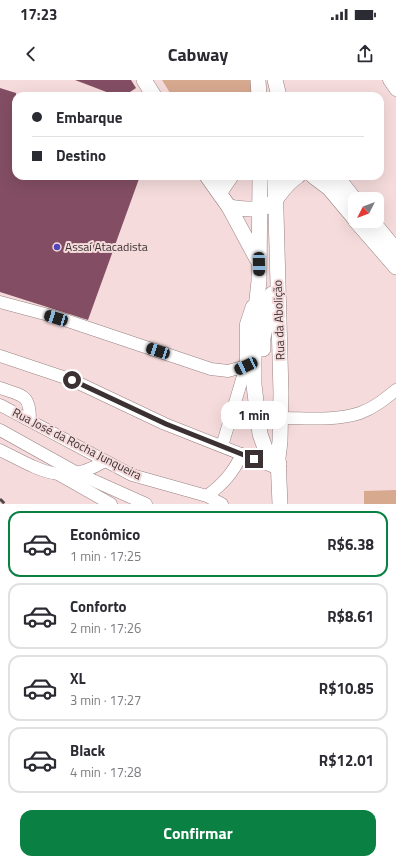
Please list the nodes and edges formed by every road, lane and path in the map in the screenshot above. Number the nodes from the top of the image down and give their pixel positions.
1 (144, 80) edge
2 (258, 80) edge
3 (274, 80) edge
4 (389, 80) edge
5 (396, 90) edge
6 (152, 92) edge
7 (259, 92) edge
8 (273, 92) edge
9 (278, 92) edge
10 (210, 180) edge
11 (228, 180) edge
12 (260, 180) edge
13 (275, 180) edge
14 (291, 180) edge
15 (318, 180) edge
16 (339, 180) edge
17 (220, 192) junction
18 (349, 192) edge
19 (275, 201) junction
20 (229, 206) junction
21 (259, 209) junction
22 (348, 211) edge
23 (276, 222) junction
24 (363, 228) edge
25 (378, 228) edge
26 (396, 250) edge
27 (259, 264) junction
28 (396, 267) edge
29 (258, 298) junction
30 (0, 302) edge
31 (0, 356) edge
32 (246, 366) junction
33 (0, 388) edge
34 (396, 390) edge
35 (0, 405) edge
36 (281, 418) junction
37 (30, 420) junction
38 (0, 430) edge
39 (222, 446) junction
40 (0, 450) edge
41 (242, 454) junction
42 (105, 461) junction
43 (278, 464) junction
44 (57, 474) junction
45 (79, 474) junction
46 (207, 496) junction
47 (111, 504) edge
48 (146, 504) edge
49 (222, 504) edge
50 (280, 504) edge

1 - 6 main road
2 - 7 main road
3 - 8 main road
3 - 9 main road
4 - 5 street
10 - 17 main road
11 - 17 main road
12 - 21 main road, Rua da Abolição
13 - 19 main road, Rua da Abolição
14 - 19 main road
15 - 22 main road
16 - 18 main road
17 - 20 main road
19 - 21 main road
19 - 23 main road, Rua da Abolição
20 - 21 main road
20 - 27 main road
21 - 27 main road, Rua da Abolição
23 - 36 main road, Rua da Abolição
23 - 43 main road
24 - 28 main road
25 - 26 main road
27 - 29 main road, Rua da Abolição
29 - 32 street
29 - 43 main road, Rua da Abolição
30 - 32 street
31 - 39 street
32 - 39 street
33 - 37 street
34 - 36 street
35 - 37 street, Rua José da Rocha Junqueira
36 - 43 main road, Rua da Abolição
37 - 42 street, Rua José da Rocha Junqueira
38 - 45 street
39 - 41 street
40 - 44 street
41 - 43 street
41 - 46 street
42 - 45 street
42 - 46 street, Rua José da Rocha Junqueira
43 - 50 main road, Rua da Abolição
44 - 45 street
44 - 47 street
45 - 48 street
46 - 49 street, Rua José da Rocha Junqueira

